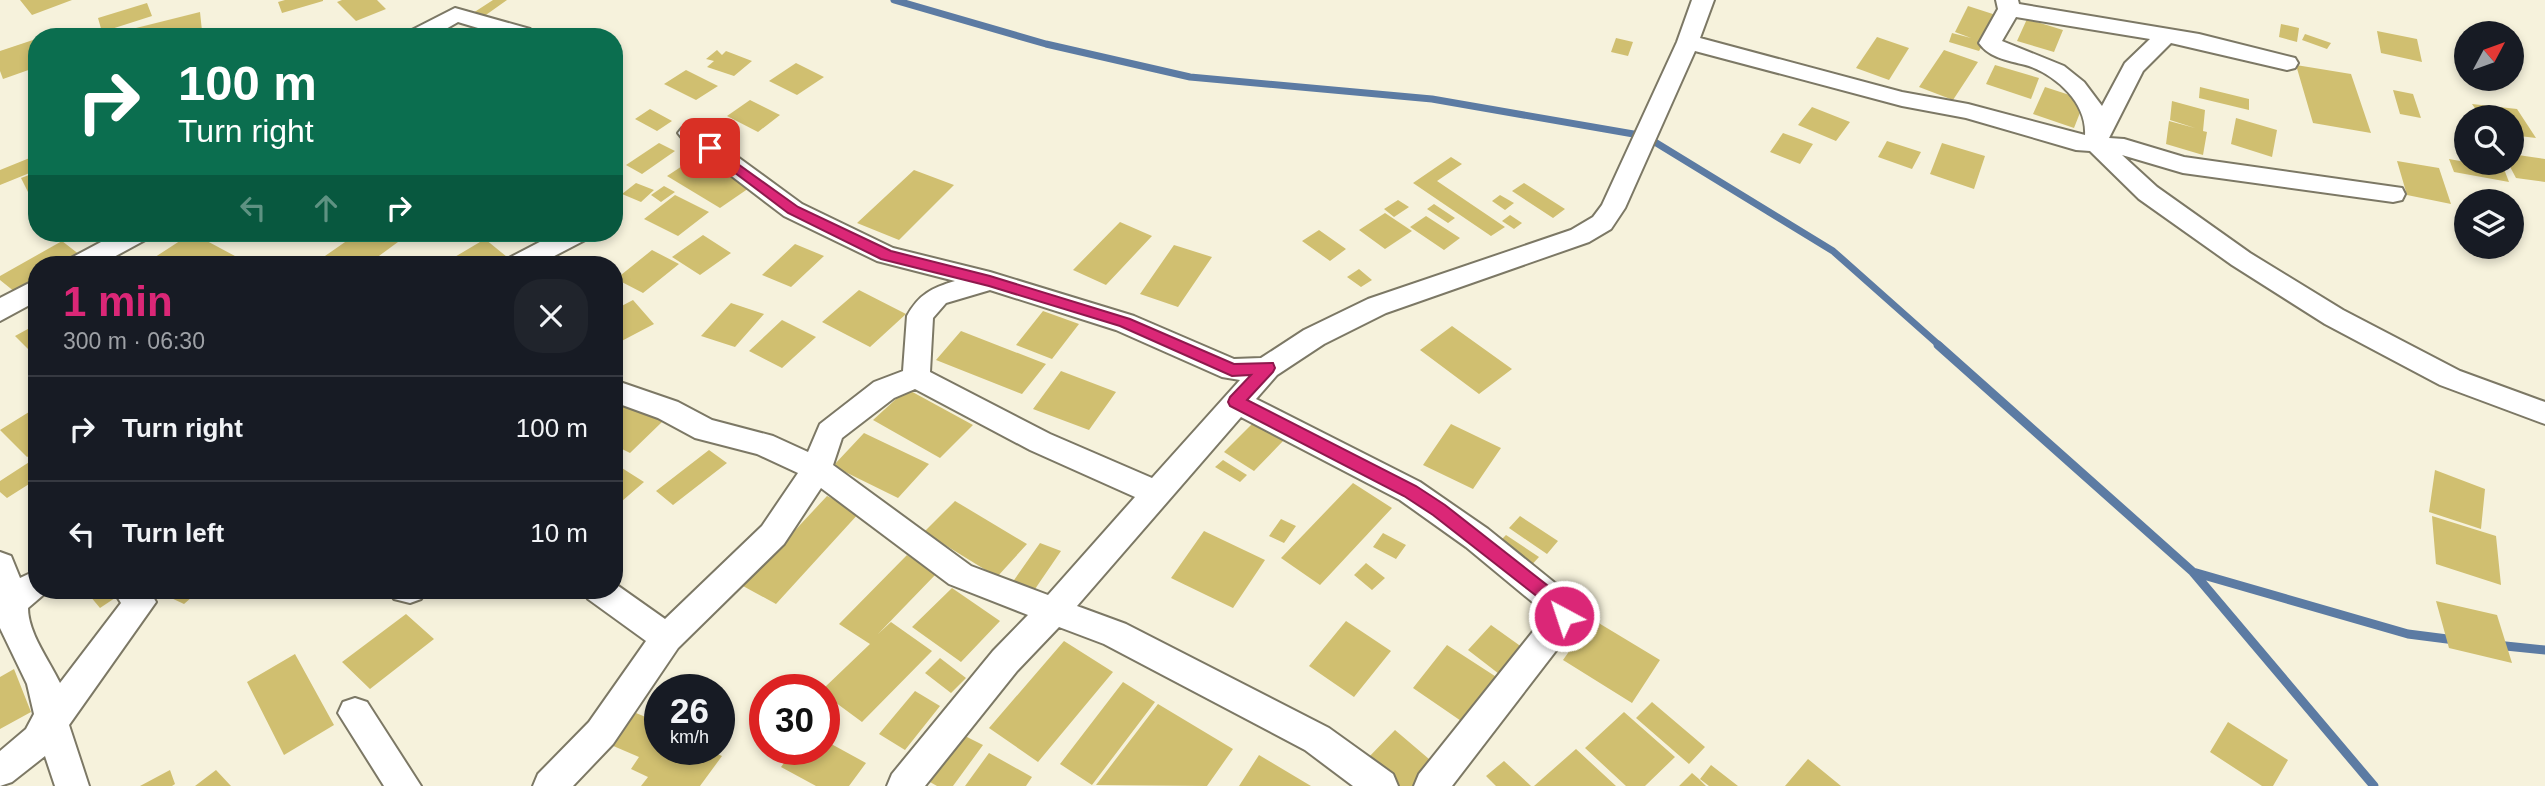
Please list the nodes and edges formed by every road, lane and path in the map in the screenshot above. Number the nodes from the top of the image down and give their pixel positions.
1 (472, 0) edge
2 (1703, 0) edge
3 (2008, 5) edge
4 (450, 16) junction
5 (431, 28) edge
6 (502, 28) edge
7 (2168, 35) junction
8 (1688, 42) junction
9 (2287, 62) dead end
10 (690, 132) dead end
11 (2098, 137) junction
12 (2393, 194) dead end
13 (121, 242) edge
14 (561, 242) edge
15 (95, 256) edge
16 (533, 256) edge
17 (990, 281) junction
18 (28, 294) edge
19 (0, 311) edge
20 (1267, 368) junction
21 (916, 377) junction
22 (623, 394) edge
23 (1236, 402) junction
24 (2545, 412) edge
25 (817, 469) junction
26 (1156, 493) junction
27 (0, 565) edge
28 (25, 592) edge
29 (137, 599) edge
30 (612, 599) edge
31 (1054, 610) junction
32 (667, 638) junction
33 (355, 713) dead end
34 (51, 722) junction
35 (0, 771) edge
36 (1442, 783) edge
37 (72, 786) edge
38 (404, 786) edge
39 (550, 786) edge
40 (904, 786) edge
41 (1381, 786) edge

1 - 4 street
2 - 8 street
3 - 7 street
3 - 11 street
4 - 5 street
4 - 6 street
7 - 9 street
7 - 11 street
8 - 11 street
8 - 20 street
10 - 17 street
11 - 12 street
11 - 24 street
13 - 15 street
14 - 16 street
17 - 20 street
17 - 21 street
18 - 19 street
20 - 23 street
21 - 25 street
21 - 26 street
22 - 25 street
23 - 26 street
23 - 36 street
25 - 31 street
25 - 32 street
26 - 31 street
27 - 28 street
28 - 34 street
29 - 34 street
30 - 32 street
31 - 40 street
31 - 41 street
32 - 39 street
33 - 38 street
34 - 35 street
34 - 37 street

